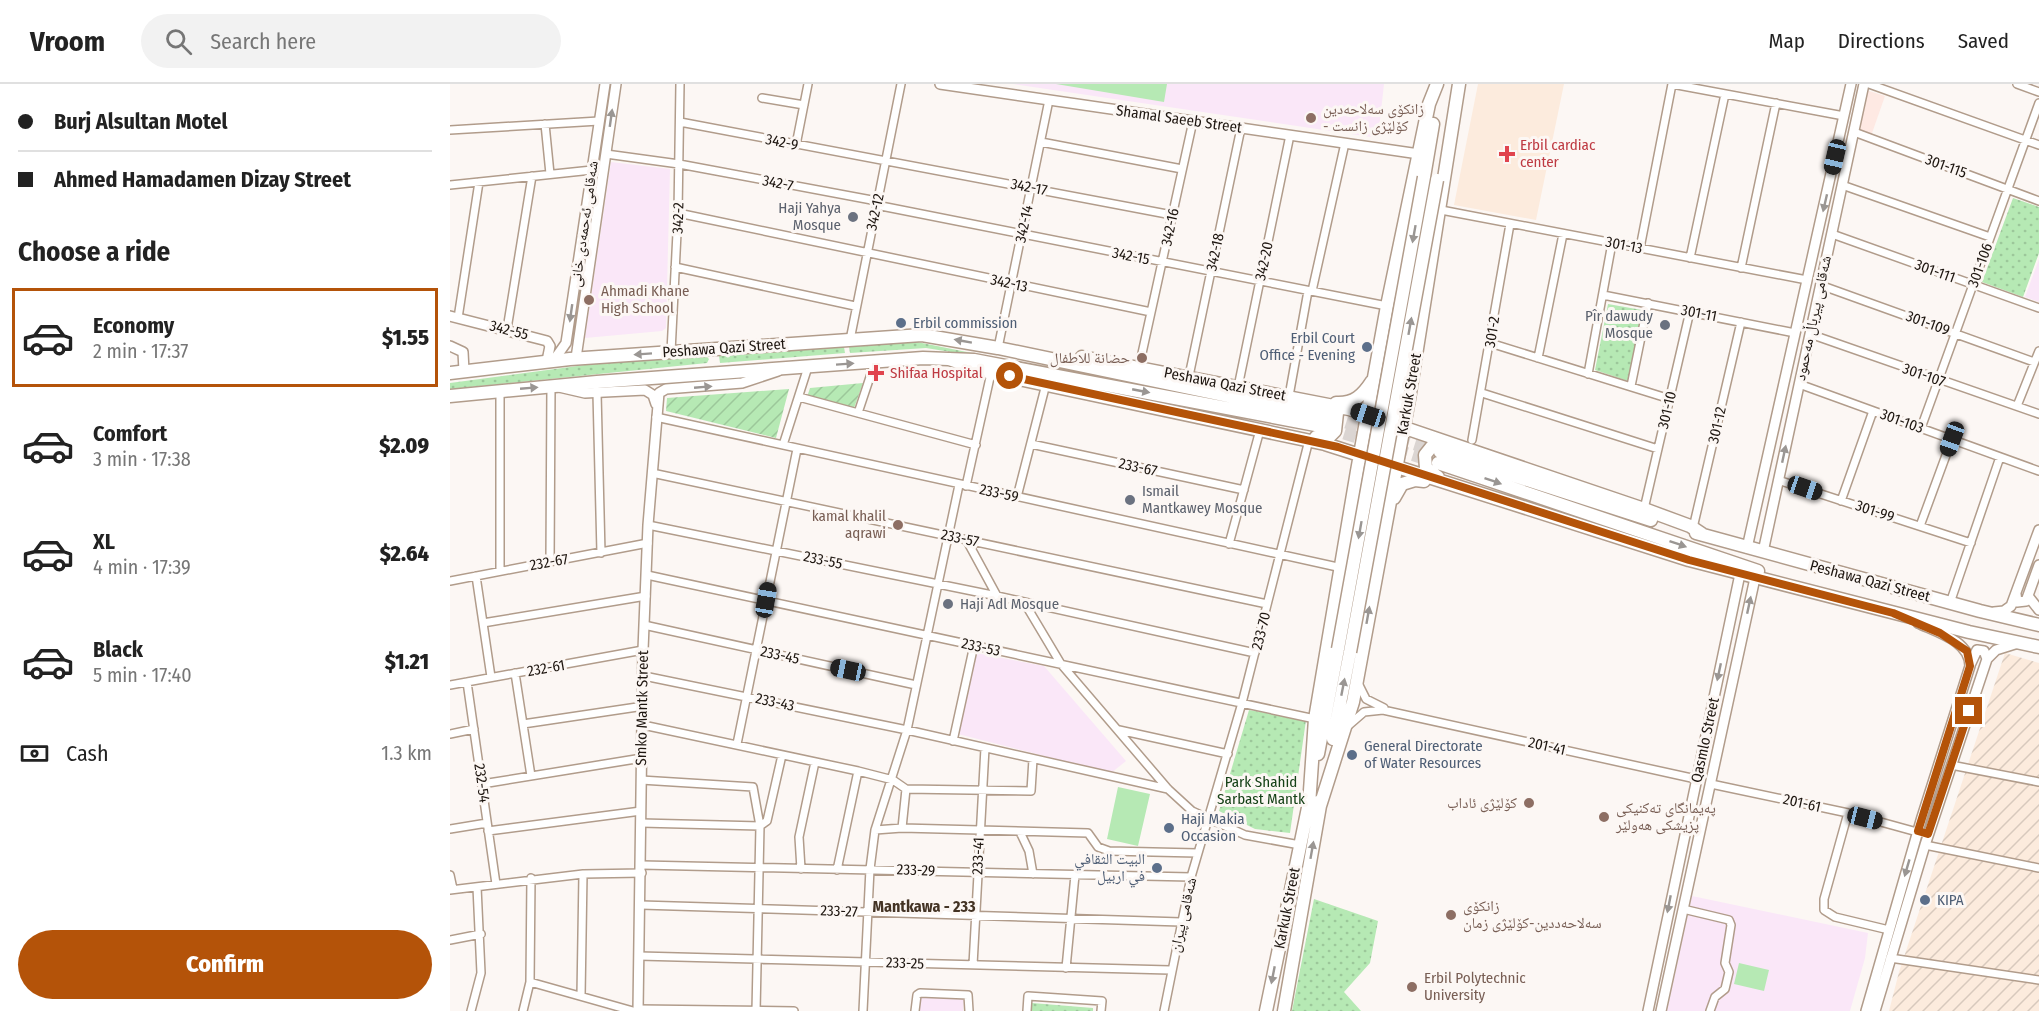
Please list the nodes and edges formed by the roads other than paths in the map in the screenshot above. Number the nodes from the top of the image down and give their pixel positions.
1 (605, 84) edge
2 (616, 84) edge
3 (681, 84) edge
4 (808, 84) edge
5 (902, 84) edge
6 (940, 84) edge
7 (1438, 84) edge
8 (1459, 84) edge
9 (1672, 84) edge
10 (1851, 84) edge
11 (1864, 84) edge
12 (1869, 84) edge
13 (2017, 84) edge
14 (2039, 92) edge
15 (1725, 94) junction
16 (762, 98) dead end
17 (1049, 100) junction
18 (1776, 103) junction
19 (2039, 103) edge
20 (804, 105) junction
21 (1844, 116) junction
22 (599, 121) junction
23 (1193, 121) junction
24 (680, 122) junction
25 (545, 124) junction
26 (1241, 128) junction
27 (450, 130) edge
28 (1854, 132) junction
29 (1290, 135) junction
30 (2025, 140) junction
31 (1041, 142) junction
32 (1345, 143) junction
33 (796, 145) junction
34 (2039, 145) edge
35 (606, 154) junction
36 (1419, 154) junction
37 (885, 161) junction
38 (679, 164) junction
39 (1182, 169) junction
40 (592, 170) junction
41 (550, 174) junction
42 (532, 177) junction
43 (479, 182) junction
44 (450, 185) edge
45 (1842, 185) junction
46 (1031, 187) junction
47 (2008, 189) junction
48 (2039, 201) edge
49 (877, 203) junction
50 (1441, 210) junction
51 (678, 213) junction
52 (1172, 215) junction
53 (1510, 224) junction
54 (1022, 234) junction
55 (1563, 234) junction
56 (1832, 234) junction
57 (1990, 237) junction
58 (1612, 243) junction
59 (1640, 248) junction
60 (866, 254) junction
61 (1690, 258) junction
62 (1162, 262) junction
63 (675, 267) junction
64 (1741, 268) junction
65 (1211, 272) junction
66 (1807, 280) junction
67 (1260, 281) junction
68 (1011, 283) junction
69 (1973, 284) junction
70 (1821, 285) junction
71 (1310, 291) junction
72 (1603, 295) junction
73 (1648, 303) junction
74 (855, 306) junction
75 (1386, 306) junction
76 (2039, 308) edge
77 (1690, 311) junction
78 (1151, 312) junction
79 (454, 317) edge
80 (1741, 322) junction
81 (507, 330) junction
82 (1795, 333) junction
83 (1956, 333) junction
84 (1810, 334) junction
85 (850, 340) junction
86 (1490, 343) junction
87 (450, 346) edge
88 (998, 348) junction
89 (700, 350) junction
90 (2039, 351) edge
91 (671, 352) junction
92 (576, 358) junction
93 (1378, 358) junction
94 (1538, 358) junction
95 (948, 359) junction
96 (551, 360) junction
97 (875, 362) junction
98 (2034, 362) junction
99 (1415, 363) junction
100 (808, 367) junction
101 (1139, 368) junction
102 (783, 369) junction
103 (464, 371) junction
104 (450, 373) edge
105 (991, 373) junction
106 (703, 374) junction
107 (1375, 374) junction
108 (1588, 374) junction
109 (1189, 376) junction
110 (1939, 380) junction
111 (1046, 384) junction
112 (1799, 384) junction
113 (553, 386) junction
114 (1631, 386) junction
115 (1238, 387) junction
116 (500, 391) junction
117 (597, 393) junction
118 (1482, 393) junction
119 (450, 396) edge
120 (1289, 396) junction
121 (798, 397) junction
122 (1408, 399) junction
123 (1670, 399) junction
124 (1314, 401) junction
125 (657, 406) junction
126 (2017, 406) junction
127 (1873, 411) junction
128 (858, 413) junction
129 (2039, 414) edge
130 (656, 417) junction
131 (1371, 420) junction
132 (1922, 428) junction
133 (1401, 429) junction
134 (1264, 431) junction
135 (1952, 439) junction
136 (1309, 440) junction
137 (1382, 441) junction
138 (1031, 444) junction
139 (976, 445) junction
140 (1471, 445) junction
141 (783, 446) junction
142 (1338, 447) junction
143 (1658, 448) junction
144 (797, 449) junction
145 (1442, 452) junction
146 (1363, 453) junction
147 (2000, 457) junction
148 (1393, 462) junction
149 (1357, 471) junction
150 (2039, 471) edge
151 (652, 473) junction
152 (1778, 480) junction
153 (963, 486) junction
154 (1455, 486) junction
155 (1244, 490) junction
156 (1017, 497) junction
157 (787, 501) junction
158 (1841, 501) junction
159 (1644, 509) junction
160 (1351, 511) junction
161 (1388, 512) junction
162 (1755, 513) junction
163 (1770, 517) junction
164 (648, 525) junction
165 (1920, 526) junction
166 (2039, 530) edge
167 (1697, 531) junction
168 (1383, 534) junction
169 (948, 535) junction
170 (966, 539) junction
171 (648, 543) junction
172 (1971, 543) junction
173 (1229, 544) junction
174 (1747, 548) junction
175 (776, 550) junction
176 (1763, 552) junction
177 (601, 553) junction
178 (1280, 555) junction
179 (550, 562) junction
180 (2039, 565) edge
181 (1342, 568) junction
182 (500, 571) junction
183 (1740, 574) junction
184 (647, 575) junction
185 (476, 576) junction
186 (1755, 578) junction
187 (450, 581) edge
188 (937, 584) junction
189 (1797, 587) junction
190 (2016, 592) junction
191 (646, 596) junction
192 (997, 596) junction
193 (2028, 596) junction
194 (766, 600) junction
195 (1024, 602) junction
196 (1950, 603) junction
197 (1267, 604) junction
198 (2039, 610) edge
199 (1980, 611) junction
200 (1893, 613) junction
201 (483, 623) junction
202 (644, 625) junction
203 (2039, 625) edge
204 (927, 635) junction
205 (1726, 640) junction
206 (2024, 643) junction
207 (1741, 644) junction
208 (974, 645) junction
209 (2039, 647) edge
210 (643, 650) junction
211 (756, 650) junction
212 (1344, 651) junction
213 (1255, 653) junction
214 (1987, 659) junction
215 (1061, 664) junction
216 (1970, 666) junction
217 (1358, 672) junction
218 (515, 673) junction
219 (644, 676) junction
220 (491, 677) junction
221 (467, 682) junction
222 (450, 685) edge
223 (916, 685) junction
224 (747, 696) junction
225 (1242, 703) junction
226 (644, 706) junction
227 (1398, 713) junction
228 (1315, 719) junction
229 (523, 724) junction
230 (643, 725) junction
231 (474, 729) junction
232 (907, 730) junction
233 (1119, 730) junction
234 (450, 734) edge
235 (953, 741) junction
236 (1339, 742) junction
237 (737, 744) junction
238 (985, 748) junction
239 (1228, 754) junction
240 (782, 755) junction
241 (642, 758) junction
242 (1033, 759) junction
243 (815, 762) junction
244 (1951, 765) junction
245 (858, 771) junction
246 (531, 776) junction
247 (1696, 779) junction
248 (641, 780) junction
249 (893, 780) junction
250 (2039, 782) edge
251 (482, 784) junction
252 (1710, 784) junction
253 (906, 789) junction
254 (1168, 789) junction
255 (982, 791) junction
256 (1314, 806) junction
257 (641, 811) junction
258 (1848, 813) junction
259 (1206, 820) junction
260 (487, 823) junction
261 (641, 823) junction
262 (760, 826) junction
263 (902, 828) junction
264 (450, 829) edge
265 (875, 830) junction
266 (488, 831) junction
267 (1918, 831) junction
268 (979, 832) junction
269 (1020, 832) junction
270 (1928, 834) junction
271 (1300, 844) junction
272 (1925, 845) junction
273 (1197, 853) junction
274 (759, 868) junction
275 (870, 868) junction
276 (2039, 868) edge
277 (642, 869) junction
278 (801, 869) junction
279 (837, 870) junction
280 (977, 873) junction
281 (583, 874) junction
282 (1033, 874) junction
283 (450, 875) edge
284 (1075, 875) junction
285 (1675, 875) junction
286 (531, 878) junction
287 (1191, 878) junction
288 (1690, 879) junction
289 (496, 884) junction
290 (477, 887) junction
291 (451, 890) edge
292 (641, 905) junction
293 (759, 908) junction
294 (1683, 909) junction
295 (868, 912) junction
296 (975, 914) junction
297 (1069, 917) junction
298 (1181, 922) junction
299 (1889, 930) junction
300 (481, 934) junction
301 (450, 940) edge
302 (639, 956) junction
303 (1890, 958) junction
304 (757, 959) junction
305 (866, 962) junction
306 (973, 965) junction
307 (1066, 968) junction
308 (1170, 970) junction
309 (2039, 980) edge
310 (530, 982) junction
311 (580, 996) junction
312 (636, 1010) edge
313 (756, 1010) edge
314 (471, 1011) edge
315 (523, 1011) edge
316 (794, 1011) edge
317 (863, 1011) edge
318 (915, 1011) edge
319 (969, 1011) edge
320 (1027, 1011) edge
321 (1101, 1011) edge
322 (1164, 1011) edge
323 (1266, 1011) edge
324 (1284, 1011) edge
325 (1648, 1011) edge
326 (1661, 1011) edge
327 (1710, 1011) edge
328 (1866, 1011) edge
329 (1875, 1011) edge

1 - 22 main road, شەقامی ئەحمەدی خانی
35 -> 2 main road, شەقامی ئەحمەدی خانی
3 - 24 street, 342-2
4 - 20 street
5 - 37 street, 342-12
6 - 17 main road, Shamal Saeeb Street
7 - 36 highway, Karkuk Street
7 -> 212 highway, Karkuk Street, bridge
8 - 50 highway, Karkuk Street
212 -> 8 highway, Karkuk Street, bridge
9 - 15 street
9 - 59 street
10 - 21 main road, شەقامی پیرباڵ مەحمود
11 - 28 main road, شەقامی پیرباڵ مەحمود
12 - 30 street
13 - 14 street
15 - 18 street
15 - 61 street
16 - 20 street
17 - 23 main road, Shamal Saeeb Street
17 - 31 street, 342-14
18 - 21 street
18 - 64 street
19 - 30 street, 301-106
20 - 33 street
21 -> 66 main road, شەقامی پیرباڵ مەحمود
22 - 25 street
22 - 40 main road, شەقامی ئەحمەدی خانی
23 - 26 main road, Shamal Saeeb Street
23 - 39 street, 342-16
24 - 33 street, 342-9
24 - 38 street, 342-2
25 - 27 street
25 - 41 street
26 - 29 main road, Shamal Saeeb Street
26 - 65 street, 342-18
28 - 45 main road, شەقامی پیرباڵ مەحمود
28 - 47 street, 301-115
29 - 32 main road, Shamal Saeeb Street
29 - 67 street, 342-20
30 - 34 street
30 - 47 street, 301-106
31 - 39 street
31 - 46 street, 342-14
32 - 36 main road, Shamal Saeeb Street
32 - 71 street
33 - 37 street, 342-9
35 - 38 street, 342-7
35 - 92 main road, شەقامی ئەحمەدی خانی
36 - 75 highway, Karkuk Street
37 - 46 street, 342-17
37 - 49 street, 342-12
38 - 49 street, 342-7
38 - 51 street, 342-2
39 - 52 street, 342-16
40 - 41 street
40 -> 96 main road, شەقامی ئەحمەدی خانی
41 - 42 street
42 - 43 street
42 - 81 street
43 - 44 street
43 - 79 street
45 - 56 main road, شەقامی پیرباڵ مەحمود
45 - 57 street
46 - 52 street, 342-17
46 - 54 street, 342-14
47 - 48 street, 301-115
47 - 57 street, 301-106
49 - 54 street, 342-15
49 - 60 street, 342-12
50 - 53 street, 301-13
50 - 99 highway, Karkuk Street
51 - 60 street, 342-13
51 - 63 street, 342-2
52 - 62 street, 342-16
53 - 55 street, 301-13
53 - 86 street, 301-2
54 - 62 street, 342-15
54 - 68 street, 342-14
55 - 58 street, 301-13
55 - 94 street
56 - 69 street, 301-111
56 - 70 main road, شەقامی پیرباڵ مەحمود
57 - 69 street, 301-106
58 - 59 street, 301-13
58 - 72 street
59 - 61 street, 301-13
60 - 68 street, 342-13
60 - 74 street, 342-12
61 - 64 street, 301-13
62 - 65 street, 342-15
62 - 78 street, 342-16
63 - 74 street
63 - 91 street, 342-2
64 - 66 street, 301-13
65 - 67 street, 342-15
65 - 109 street, 342-18
66 - 82 main road, شەقامی پیرباڵ مەحمود
67 - 71 street, 342-15
67 - 115 street, 342-20
68 - 78 street, 342-13
68 - 88 street, 342-14
69 - 76 street, 301-111
69 - 83 street, 301-106
70 - 83 street, 301-109
70 - 84 main road, شەقامی پیرباڵ مەحمود
71 - 75 street, 342-15
71 - 120 street
72 - 73 street, 301-11
72 - 108 street
73 - 77 street, 301-11
73 - 114 street
74 - 85 street, 342-12
75 - 93 highway, Karkuk Street
77 - 80 street, 301-11
77 - 123 street, 301-10
78 - 101 street, 342-16
79 - 81 main road, 342-55
80 - 82 street, 301-11
80 - 167 street, 301-12
81 - 96 main road, 342-55
82 - 162 main road, شەقامی پیرباڵ مەحمود
83 - 98 street, 301-109
83 - 110 street, 301-106
84 - 110 street, 301-107
84 - 112 main road, شەقامی پیرباڵ مەحمود
88 -> 85 highway, Peshawa Qazi Street
85 - 89 highway, Peshawa Qazi Street
86 - 94 street
86 - 118 street, 301-2
87 - 103 main road
95 -> 88 highway, Peshawa Qazi Street
88 - 101 highway, Peshawa Qazi Street
89 - 91 highway, Peshawa Qazi Street
89 - 106 highway
90 - 98 street
91 -> 92 highway, Peshawa Qazi Street
92 - 96 highway, Peshawa Qazi Street
93 - 99 highway
93 - 107 highway, Karkuk Street
94 - 108 street
95 - 97 highway, Peshawa Qazi Street
95 - 105 highway, Peshawa Qazi Street
96 - 103 highway, Peshawa Qazi Street
100 -> 97 highway, Peshawa Qazi Street
97 - 128 street
98 - 126 street
99 - 122 highway, Karkuk Street
100 - 102 highway, Peshawa Qazi Street
100 - 121 street
101 - 109 highway, Peshawa Qazi Street
102 - 106 highway, Peshawa Qazi Street
125 -> 102 main road
103 - 104 highway, Peshawa Qazi Street
105 - 111 highway, Peshawa Qazi Street
105 - 139 street
106 - 113 highway, Peshawa Qazi Street
107 - 124 highway
107 - 131 highway, Karkuk Street
108 - 114 street
109 - 115 highway, Peshawa Qazi Street
110 - 126 street, 301-107
110 - 132 street, 301-106
111 - 134 highway, Peshawa Qazi Street
111 - 138 street
112 - 127 street, 301-103
152 -> 112 main road, شەقامی پیرباڵ مەحمود
116 -> 113 highway, Peshawa Qazi Street
113 - 117 main road
113 - 179 street
114 - 123 street
115 - 120 highway, Peshawa Qazi Street
116 - 119 highway, Peshawa Qazi Street
116 - 182 street
117 - 125 main road
117 - 177 street
118 - 140 street, 301-2
118 - 143 street
120 - 124 highway, Peshawa Qazi Street
121 - 128 street
121 - 141 street
122 - 133 highway, Karkuk Street
122 - 145 highway
123 - 143 street, 301-10
124 - 131 highway, Peshawa Qazi Street
124 - 134 highway
125 - 130 main road, Smko Mantk Street
126 - 129 street, 301-107
127 - 132 street, 301-103
127 - 158 street
128 - 139 street
130 - 141 street, 233-59
130 - 151 main road, Smko Mantk Street
131 - 133 highway, Peshawa Qazi Street
131 - 137 highway
131 - 146 highway
132 - 135 street, 301-103
133 - 137 highway
133 - 145 highway, Peshawa Qazi Street
133 - 148 highway, Karkuk Street
134 - 136 highway, Peshawa Qazi Street
134 - 155 street
135 - 147 street, 301-103
135 - 165 street
136 - 142 highway, Peshawa Qazi Street
136 - 178 street, 233-70
137 - 146 highway
137 - 148 highway
138 - 155 street, 233-67
138 - 156 street
139 - 153 street
140 - 145 highway
140 - 154 highway
140 - 159 highway, Peshawa Qazi Street
141 - 144 street, 233-59
142 - 146 highway, Peshawa Qazi Street
142 - 149 highway
143 - 159 street, 301-10
144 - 153 street, 233-59
144 - 157 street
145 - 167 highway, Peshawa Qazi Street
145 -> 189 highway, Peshawa Qazi Street
146 - 148 highway, Peshawa Qazi Street
146 - 149 highway
147 - 150 street, 301-103
147 - 172 street
148 - 154 highway, Peshawa Qazi Street
148 - 161 highway, Karkuk Street
149 - 160 highway, Karkuk Street
151 - 157 street, 233-57
151 - 164 main road, Smko Mantk Street
152 - 158 street, 301-99
152 - 163 main road, شەقامی پیرباڵ مەحمود
153 - 156 street, 233-59
153 - 169 street
154 - 161 highway
154 - 183 highway, Peshawa Qazi Street
155 - 173 street
156 - 173 street, 233-59
157 - 169 street, 233-57
157 - 175 street
158 - 165 street, 301-99
159 - 167 highway, Peshawa Qazi Street
160 - 168 highway
160 - 181 highway, Karkuk Street
161 - 168 highway, Karkuk Street
162 - 163 main road
162 - 174 main road, شەقامی پیرباڵ مەحمود
163 - 176 main road, شەقامی پیرباڵ مەحمود
164 - 171 main road, Smko Mantk Street
164 - 175 street, 233-55
165 - 172 street, 301-99
166 - 190 main road
167 - 174 highway, Peshawa Qazi Street
217 -> 168 highway, Karkuk Street
169 - 170 street, 233-57
169 - 188 street
170 - 192 street
170 - 197 street, 233-57
171 - 177 street, 232-67
171 - 184 main road, Smko Mantk Street
172 - 196 street
173 - 178 street, 233-59
174 - 176 highway, Peshawa Qazi Street
175 - 188 street, 233-55
175 - 194 street
176 - 196 highway, Peshawa Qazi Street
177 - 179 street, 232-67
178 - 181 street, 233-59
178 - 197 street, 233-70
179 - 182 street, 232-67
180 - 193 main road
181 - 228 highway, Karkuk Street
182 - 185 street, 232-67
183 - 186 highway, Peshawa Qazi Street
183 - 205 main road, Qasmlo Street
184 - 191 main road, Smko Mantk Street
184 - 194 street, 233-53
185 - 187 street, 232-67
185 - 201 street
186 - 189 highway, Peshawa Qazi Street
207 -> 186 main road, Qasmlo Street
188 - 192 street, 233-55
188 - 204 street
189 - 200 highway, Peshawa Qazi Street
190 - 193 main road
190 - 199 main road
191 - 201 street
191 - 202 main road, Smko Mantk Street
192 - 195 street, 233-55
193 - 198 main road
194 - 204 street, 233-53
194 - 211 street
195 - 213 street, 233-55
195 - 215 street
196 - 199 highway, Peshawa Qazi Street
197 - 213 street, 233-70
199 - 203 highway, Peshawa Qazi Street
200 - 206 highway, Peshawa Qazi Street
200 - 216 main road
201 - 220 street
202 - 210 main road, Smko Mantk Street
202 - 211 street, 233-45
204 - 208 street, 233-53
204 - 223 street
205 - 207 main road
205 -> 247 main road, Qasmlo Street
206 - 209 highway, Peshawa Qazi Street
206 - 214 main road
207 - 252 main road, Qasmlo Street
208 - 215 street, 233-53
208 - 235 street
210 - 218 street, 232-61
210 - 219 main road, Smko Mantk Street
211 - 223 street, 233-45
211 - 224 street
212 - 256 highway, Karkuk Street
213 - 225 street, 233-70
214 - 216 main road
214 - 244 main road
215 - 225 street, 233-53
215 - 233 street
216 - 267 main road
217 - 227 street, 201-41
236 -> 217 highway, Karkuk Street
218 - 220 street, 232-61
218 - 229 street
219 - 224 street, 233-43
219 - 226 main road, Smko Mantk Street
220 - 221 street, 232-61
221 - 222 street, 232-61
221 - 231 street, 232-54
223 - 232 street
224 - 232 street, 233-43
224 - 237 street
225 - 228 street, 233-53
225 - 239 street, 233-70
226 - 229 street
226 - 230 main road, Smko Mantk Street
227 - 236 street, 201-41
227 - 247 street, 201-41
228 - 256 highway, Karkuk Street
229 - 246 street
230 - 237 street
230 - 241 main road, Smko Mantk Street
231 - 234 street
231 - 251 street, 232-54
232 - 235 street, 233-43
232 - 249 street
233 - 239 street
233 - 254 street
235 - 238 street, 233-43
236 - 256 highway, Karkuk Street
237 - 240 street
238 - 242 street, 233-43
238 - 255 street, 233-41
239 - 259 street, 233-70
240 - 243 street
240 - 262 street
241 - 246 street
241 - 248 main road, Smko Mantk Street
242 - 254 street, 233-43
242 - 255 street
243 - 245 street
243 - 278 street
244 - 250 street
244 - 270 main road
245 - 249 street
245 - 279 street
246 - 251 street
247 - 285 main road, Qasmlo Street
248 - 257 main road, Smko Mantk Street
248 - 262 street
249 - 253 street
249 - 265 street
251 - 260 street, 232-54
252 - 258 street, 201-61
252 - 288 main road, Qasmlo Street
253 - 255 street
253 - 263 street
254 - 259 street
255 - 268 street, 233-41
256 - 271 highway, Karkuk Street
324 -> 256 highway, Karkuk Street
257 - 261 main road, Smko Mantk Street
257 - 266 street
258 - 267 street, 201-61
258 - 299 street
259 - 271 street
259 - 273 street, شەقامی پیران
260 - 264 street
260 - 266 street, 232-54
261 - 262 street
261 - 277 main road, Smko Mantk Street
262 - 274 street
263 - 265 street
263 - 268 street
265 - 275 street
266 - 289 street, 232-54
267 - 270 street, 201-61
267 -> 299 main road
268 - 269 street
268 - 280 street, 233-41
269 - 273 street
269 - 282 street
270 - 272 main road
271 -> 323 highway, Karkuk Street
272 - 276 street
272 - 303 main road
273 - 287 street, شەقامی پیران
274 - 277 street, 233-29
274 - 278 street, 233-29
274 - 293 street
275 - 279 street, 233-29
275 - 280 street, 233-29
275 - 295 street
277 - 281 street, 233-29
277 - 292 main road, Smko Mantk Street
278 - 279 street, 233-29
280 - 282 street, 233-29
280 - 296 street, 233-41
281 - 286 street, 233-29
281 - 311 street
282 - 284 street, 233-29
283 - 291 street
284 - 287 street, 233-29
284 - 297 street
285 - 288 main road
285 -> 325 main road, Qasmlo Street
286 - 289 street, 233-29
286 - 310 street
287 - 298 street, شەقامی پیران
288 - 294 main road, Qasmlo Street
289 - 290 street, 233-29
290 - 291 street, 233-29
290 - 300 street
292 - 293 street, 233-27
292 - 302 main road, Smko Mantk Street
293 - 295 street, 233-27
293 - 304 street
294 - 326 main road, Qasmlo Street
294 - 327 street
295 - 296 street, 233-27
295 - 305 street
296 - 297 street, 233-27
296 - 306 street, 233-41
297 - 298 street, 233-27
297 - 307 street
298 - 308 street, شەقامی پیران
299 - 328 main road
300 - 301 street
300 - 314 street
302 - 304 street, 233-25
302 - 312 main road, Smko Mantk Street
303 - 309 street
303 - 329 main road
304 - 305 street, 233-25
304 - 313 street
305 - 306 street, 233-25
305 - 317 street
306 - 307 street, 233-25
307 - 308 street, 233-25
308 - 322 street, شەقامی پیران
310 - 311 street
310 - 315 street
311 - 312 street
312 - 313 street
313 - 316 street
318 - 319 street
320 - 321 street

